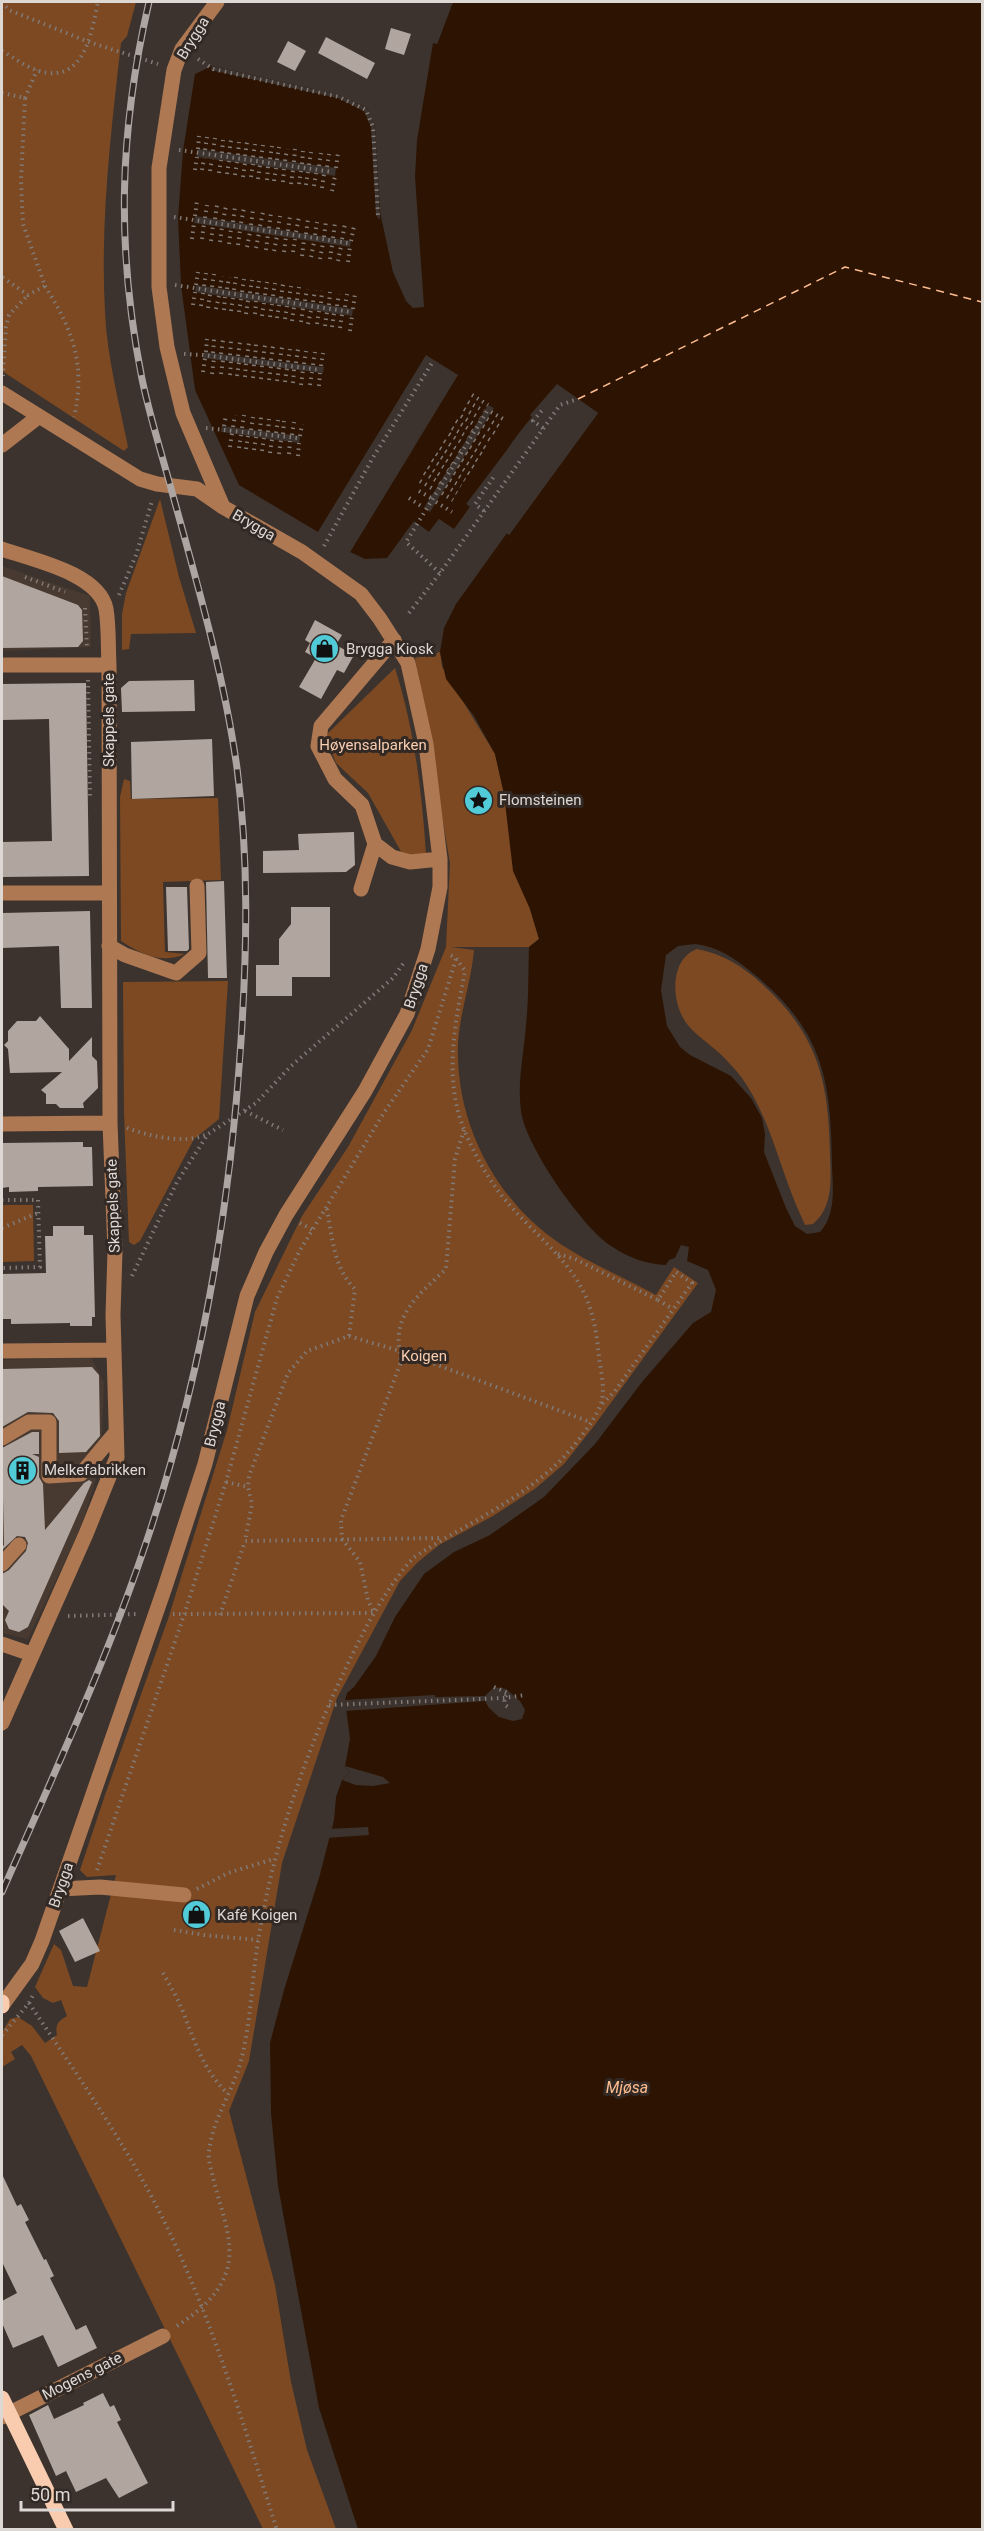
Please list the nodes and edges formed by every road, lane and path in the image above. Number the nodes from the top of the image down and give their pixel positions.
1 (2, 2) edge
2 (98, 2) edge
3 (217, 2) edge
4 (9, 10) junction
5 (2, 11) edge
6 (89, 42) junction
7 (2, 51) edge
8 (198, 59) dead end
9 (162, 66) dead end
10 (37, 70) junction
11 (2, 93) edge
12 (25, 98) junction
13 (199, 136) dead end
14 (207, 137) dead end
15 (215, 138) dead end
16 (223, 140) dead end
17 (231, 140) dead end
18 (239, 142) dead end
19 (247, 142) dead end
20 (255, 144) dead end
21 (263, 145) dead end
22 (272, 146) dead end
23 (279, 147) dead end
24 (287, 149) dead end
25 (296, 149) dead end
26 (206, 150) dead end
27 (183, 151) dead end
28 (303, 151) dead end
29 (213, 152) dead end
30 (311, 152) dead end
31 (197, 153) junction
32 (222, 153) dead end
33 (321, 153) dead end
34 (338, 153) dead end
35 (229, 154) dead end
36 (328, 154) dead end
37 (237, 155) dead end
38 (245, 156) dead end
39 (253, 157) dead end
40 (204, 158) dead end
41 (261, 158) dead end
42 (212, 159) dead end
43 (270, 159) dead end
44 (221, 160) dead end
45 (277, 160) dead end
46 (228, 161) dead end
47 (285, 161) dead end
48 (237, 162) dead end
49 (294, 162) dead end
50 (245, 163) dead end
51 (253, 164) dead end
52 (302, 164) dead end
53 (260, 165) dead end
54 (309, 165) dead end
55 (268, 166) dead end
56 (319, 166) dead end
57 (327, 167) dead end
58 (276, 168) dead end
59 (284, 169) dead end
60 (195, 170) dead end
61 (202, 170) dead end
62 (292, 170) dead end
63 (210, 171) dead end
64 (301, 171) dead end
65 (308, 172) dead end
66 (334, 172) junction
67 (219, 173) dead end
68 (316, 173) dead end
69 (227, 174) dead end
70 (324, 174) dead end
71 (235, 175) dead end
72 (243, 177) dead end
73 (251, 177) dead end
74 (258, 179) dead end
75 (267, 180) dead end
76 (274, 181) dead end
77 (283, 182) dead end
78 (291, 184) dead end
79 (299, 184) dead end
80 (306, 185) dead end
81 (314, 186) dead end
82 (322, 188) dead end
83 (332, 190) dead end
84 (197, 201) dead end
85 (217, 204) dead end
86 (207, 205) dead end
87 (226, 206) dead end
88 (235, 207) dead end
89 (244, 208) dead end
90 (253, 210) dead end
91 (263, 212) dead end
92 (271, 213) dead end
93 (378, 215) dead end
94 (280, 216) dead end
95 (290, 216) dead end
96 (299, 217) dead end
97 (178, 218) dead end
98 (205, 218) dead end
99 (195, 219) junction
100 (214, 219) dead end
101 (308, 219) dead end
102 (223, 220) dead end
103 (326, 221) dead end
104 (232, 222) dead end
105 (317, 222) dead end
106 (335, 223) dead end
107 (204, 224) dead end
108 (242, 224) dead end
109 (345, 224) dead end
110 (251, 225) dead end
111 (213, 226) dead end
112 (260, 226) dead end
113 (354, 226) dead end
114 (222, 227) dead end
115 (269, 228) dead end
116 (231, 229) dead end
117 (278, 229) dead end
118 (240, 230) dead end
119 (288, 231) dead end
120 (250, 232) dead end
121 (296, 232) dead end
122 (259, 233) dead end
123 (268, 234) dead end
124 (306, 234) dead end
125 (315, 235) dead end
126 (277, 236) dead end
127 (286, 237) dead end
128 (324, 237) dead end
129 (333, 238) dead end
130 (192, 239) dead end
131 (202, 239) dead end
132 (295, 239) dead end
133 (342, 239) dead end
134 (304, 240) dead end
135 (211, 241) dead end
136 (314, 242) dead end
137 (220, 243) dead end
138 (323, 243) dead end
139 (229, 244) dead end
140 (350, 244) junction
141 (238, 245) dead end
142 (332, 245) dead end
143 (341, 246) dead end
144 (247, 247) dead end
145 (256, 248) dead end
146 (266, 250) dead end
147 (274, 251) dead end
148 (284, 252) dead end
149 (293, 252) dead end
150 (302, 256) dead end
151 (311, 257) dead end
152 (320, 259) dead end
153 (330, 259) dead end
154 (338, 261) dead end
155 (348, 262) dead end
156 (198, 272) dead end
157 (206, 273) dead end
158 (214, 274) dead end
159 (222, 276) dead end
160 (2, 277) edge
161 (229, 277) dead end
162 (236, 278) dead end
163 (244, 279) dead end
164 (252, 280) dead end
165 (259, 281) dead end
166 (267, 282) dead end
167 (275, 283) dead end
168 (284, 284) dead end
169 (45, 285) junction
170 (181, 285) dead end
171 (204, 286) dead end
172 (291, 286) dead end
173 (212, 287) dead end
174 (299, 287) dead end
175 (196, 288) junction
176 (220, 288) dead end
177 (307, 288) dead end
178 (227, 289) dead end
179 (234, 290) dead end
180 (315, 290) dead end
181 (322, 291) dead end
182 (242, 292) dead end
183 (330, 292) dead end
184 (203, 293) dead end
185 (250, 293) dead end
186 (210, 294) dead end
187 (258, 294) dead end
188 (339, 294) dead end
189 (347, 294) dead end
190 (356, 294) dead end
191 (28, 295) junction
192 (265, 295) dead end
193 (219, 296) dead end
194 (273, 296) dead end
195 (225, 297) dead end
196 (233, 298) dead end
197 (281, 298) dead end
198 (241, 299) dead end
199 (289, 299) dead end
200 (248, 300) dead end
201 (297, 300) dead end
202 (256, 301) dead end
203 (305, 301) dead end
204 (313, 302) dead end
205 (264, 303) dead end
206 (321, 303) dead end
207 (272, 304) dead end
208 (193, 305) dead end
209 (279, 305) dead end
210 (329, 305) dead end
211 (201, 306) dead end
212 (287, 306) dead end
213 (338, 306) dead end
214 (294, 307) dead end
215 (345, 307) dead end
216 (208, 308) dead end
217 (216, 309) dead end
218 (303, 309) dead end
219 (224, 310) dead end
220 (311, 310) dead end
221 (231, 311) dead end
222 (319, 311) dead end
223 (239, 312) dead end
224 (327, 312) dead end
225 (352, 312) junction
226 (334, 313) dead end
227 (246, 314) dead end
228 (255, 314) dead end
229 (342, 314) dead end
230 (262, 316) dead end
231 (270, 317) dead end
232 (277, 318) dead end
233 (285, 319) dead end
234 (292, 321) dead end
235 (301, 322) dead end
236 (308, 324) dead end
237 (317, 324) dead end
238 (325, 326) dead end
239 (332, 327) dead end
240 (340, 328) dead end
241 (350, 331) dead end
242 (207, 339) dead end
243 (214, 339) dead end
244 (223, 340) dead end
245 (231, 341) dead end
246 (240, 342) dead end
247 (249, 343) dead end
248 (256, 344) dead end
249 (265, 345) dead end
250 (4, 346) edge
251 (273, 346) dead end
252 (282, 347) dead end
253 (290, 349) dead end
254 (298, 349) dead end
255 (306, 351) dead end
256 (315, 351) dead end
257 (213, 353) dead end
258 (323, 353) dead end
259 (221, 354) dead end
260 (189, 355) dead end
261 (205, 355) junction
262 (230, 355) dead end
263 (238, 356) dead end
264 (247, 357) dead end
265 (255, 358) dead end
266 (214, 359) dead end
267 (263, 359) dead end
268 (222, 360) dead end
269 (272, 360) dead end
270 (280, 361) dead end
271 (231, 362) dead end
272 (239, 362) dead end
273 (288, 362) dead end
274 (246, 363) dead end
275 (296, 363) dead end
276 (432, 363) dead end
277 (255, 364) dead end
278 (304, 364) dead end
279 (262, 365) dead end
280 (313, 365) dead end
281 (271, 366) dead end
282 (279, 367) dead end
283 (287, 368) dead end
284 (294, 369) dead end
285 (303, 370) dead end
286 (321, 370) junction
287 (203, 372) dead end
288 (312, 372) dead end
289 (212, 374) dead end
290 (221, 374) dead end
291 (230, 375) dead end
292 (3, 376) dead end
293 (237, 376) dead end
294 (245, 377) dead end
295 (253, 378) dead end
296 (261, 379) dead end
297 (269, 380) dead end
298 (277, 381) dead end
299 (285, 382) dead end
300 (293, 383) dead end
301 (301, 385) dead end
302 (310, 385) dead end
303 (319, 386) dead end
304 (2, 393) edge
305 (472, 395) dead end
306 (578, 399) dead end
307 (468, 402) dead end
308 (490, 408) junction
309 (543, 408) dead end
310 (464, 409) dead end
311 (484, 411) dead end
312 (226, 415) dead end
313 (235, 415) dead end
314 (244, 415) dead end
315 (460, 416) dead end
316 (38, 417) junction
317 (253, 417) dead end
318 (261, 417) dead end
319 (480, 418) dead end
320 (270, 419) dead end
321 (487, 419) dead end
322 (503, 419) dead end
323 (278, 420) dead end
324 (284, 421) dead end
325 (456, 421) dead end
326 (294, 422) dead end
327 (73, 423) dead end
328 (302, 424) dead end
329 (475, 425) dead end
330 (483, 426) dead end
331 (233, 427) dead end
332 (223, 428) junction
333 (242, 428) dead end
334 (452, 428) dead end
335 (502, 428) dead end
336 (543, 428) junction
337 (212, 429) dead end
338 (251, 430) dead end
339 (260, 431) dead end
340 (472, 431) dead end
341 (268, 432) dead end
342 (276, 433) dead end
343 (478, 433) dead end
344 (232, 434) dead end
345 (283, 434) dead end
346 (449, 434) dead end
347 (241, 435) dead end
348 (292, 435) dead end
349 (498, 435) dead end
350 (248, 436) dead end
351 (256, 437) dead end
352 (468, 437) dead end
353 (264, 438) dead end
354 (272, 439) dead end
355 (299, 439) junction
356 (281, 440) dead end
357 (474, 440) dead end
358 (490, 440) dead end
359 (290, 441) dead end
360 (444, 441) dead end
361 (464, 444) dead end
362 (2, 445) edge
363 (230, 447) dead end
364 (470, 447) dead end
365 (239, 448) dead end
366 (440, 448) dead end
367 (246, 449) dead end
368 (255, 450) dead end
369 (489, 450) dead end
370 (262, 451) dead end
371 (460, 451) dead end
372 (270, 453) dead end
373 (466, 453) dead end
374 (279, 454) dead end
375 (288, 454) dead end
376 (436, 454) dead end
377 (298, 456) dead end
378 (485, 456) dead end
379 (455, 458) dead end
380 (432, 460) dead end
381 (462, 460) dead end
382 (481, 463) dead end
383 (452, 464) dead end
384 (458, 466) dead end
385 (428, 467) dead end
386 (477, 469) dead end
387 (448, 470) dead end
388 (424, 473) dead end
389 (454, 473) dead end
390 (495, 475) dead end
391 (473, 476) dead end
392 (444, 477) dead end
393 (450, 480) dead end
394 (465, 480) dead end
395 (420, 481) dead end
396 (440, 483) dead end
397 (156, 484) junction
398 (446, 486) dead end
399 (461, 486) dead end
400 (435, 490) dead end
401 (419, 491) dead end
402 (442, 493) dead end
403 (458, 493) dead end
404 (409, 498) dead end
405 (453, 500) dead end
406 (433, 501) junction
407 (223, 507) junction
408 (424, 508) dead end
409 (484, 511) junction
410 (452, 512) dead end
411 (324, 546) dead end
412 (2, 549) edge
413 (440, 573) junction
414 (23, 576) dead end
415 (75, 596) dead end
416 (85, 600) dead end
417 (106, 607) junction
418 (409, 613) dead end
419 (394, 640) junction
420 (2, 665) edge
421 (87, 665) junction
422 (109, 665) junction
423 (90, 802) dead end
424 (375, 844) junction
425 (440, 860) junction
426 (197, 886) dead end
427 (361, 889) dead end
428 (2, 893) edge
429 (109, 893) junction
430 (109, 946) junction
431 (428, 949) junction
432 (448, 954) dead end
433 (456, 958) junction
434 (244, 1110) junction
435 (110, 1123) junction
436 (2, 1124) edge
437 (213, 1130) junction
438 (283, 1130) dead end
439 (464, 1130) junction
440 (2, 1200) edge
441 (327, 1208) junction
442 (38, 1213) junction
443 (2, 1228) edge
444 (558, 1254) junction
445 (2, 1268) edge
446 (127, 1286) dead end
447 (658, 1300) junction
448 (673, 1309) junction
449 (349, 1336) junction
450 (114, 1350) junction
451 (2, 1351) edge
452 (400, 1351) junction
453 (601, 1405) junction
454 (590, 1422) junction
455 (116, 1432) junction
456 (2, 1438) edge
457 (226, 1482) junction
458 (248, 1487) junction
459 (446, 1538) junction
460 (342, 1539) junction
461 (245, 1541) junction
462 (20, 1545) dead end
463 (2, 1564) edge
464 (374, 1613) junction
465 (156, 1614) junction
466 (184, 1615) junction
467 (220, 1615) junction
468 (49, 1616) junction
469 (2, 1644) edge
470 (31, 1654) junction
471 (494, 1687) dead end
472 (525, 1695) dead end
473 (504, 1698) junction
474 (329, 1705) junction
475 (511, 1709) dead end
476 (2, 1723) edge
477 (274, 1859) junction
478 (90, 1888) junction
479 (60, 1889) junction
480 (184, 1895) joint
481 (174, 1930) dead end
482 (258, 1940) junction
483 (163, 1973) dead end
484 (36, 1986) dead end
485 (2, 2004) edge
486 (228, 2094) junction
487 (203, 2308) junction
488 (164, 2336) joint
489 (2, 2398) edge
490 (5, 2415) edge
491 (66, 2529) edge
492 (277, 2529) edge

1 - 4 path
2 - 6 path
3 - 407 street, Brygga
4 - 5 path
4 - 6 path
6 - 9 path
6 - 10 path
7 - 10 path
8 - 93 path
10 - 12 path
11 - 12 path
12 - 169 path
13 - 31 path
14 - 26 path
15 - 29 path
16 - 32 path
17 - 35 path
18 - 37 path
19 - 38 path
20 - 39 path
21 - 41 path
22 - 43 path
23 - 45 path
24 - 47 path
25 - 49 path
27 - 31 path
28 - 52 path
30 - 54 path
31 - 60 path
31 - 66 path
33 - 56 path
34 - 66 path
36 - 57 path
40 - 61 path
42 - 63 path
44 - 67 path
46 - 69 path
48 - 71 path
50 - 72 path
51 - 73 path
53 - 74 path
55 - 75 path
58 - 76 path
59 - 77 path
62 - 78 path
64 - 79 path
65 - 80 path
66 - 83 path
68 - 81 path
70 - 82 path
84 - 99 path
85 - 100 path
86 - 98 path
87 - 102 path
88 - 104 path
89 - 108 path
90 - 110 path
91 - 112 path
92 - 115 path
94 - 117 path
95 - 119 path
96 - 121 path
97 - 99 path
99 - 130 path
99 - 140 path
101 - 124 path
103 - 128 path
105 - 125 path
106 - 129 path
107 - 131 path
109 - 133 path
111 - 135 path
113 - 140 path
114 - 137 path
116 - 139 path
118 - 141 path
120 - 144 path
122 - 145 path
123 - 146 path
126 - 147 path
127 - 148 path
132 - 149 path
134 - 150 path
136 - 151 path
138 - 152 path
140 - 155 path
142 - 153 path
143 - 154 path
156 - 175 path
157 - 171 path
158 - 173 path
159 - 176 path
160 - 191 path
161 - 178 path
162 - 179 path
163 - 182 path
164 - 185 path
165 - 187 path
166 - 192 path
167 - 194 path
168 - 197 path
169 - 191 path
169 - 327 path
170 - 175 path
172 - 199 path
174 - 201 path
175 - 208 path
175 - 225 path
177 - 203 path
180 - 204 path
181 - 206 path
183 - 210 path
184 - 211 path
186 - 216 path
188 - 213 path
189 - 215 path
190 - 225 path
191 - 250 path
193 - 217 path
195 - 219 path
196 - 221 path
198 - 223 path
200 - 227 path
202 - 228 path
205 - 230 path
207 - 231 path
209 - 232 path
212 - 233 path
214 - 234 path
218 - 235 path
220 - 236 path
222 - 237 path
224 - 238 path
225 - 241 path
226 - 239 path
229 - 240 path
242 - 261 path
243 - 257 path
244 - 259 path
245 - 262 path
246 - 263 path
247 - 264 path
248 - 265 path
249 - 267 path
250 - 292 path
251 - 269 path
252 - 270 path
253 - 273 path
254 - 275 path
255 - 278 path
256 - 280 path
258 - 286 path
260 - 261 path
261 - 286 path
261 - 287 path
266 - 289 path
268 - 290 path
271 - 291 path
272 - 293 path
274 - 294 path
276 - 411 path
277 - 295 path
279 - 296 path
281 - 297 path
282 - 298 path
283 - 299 path
284 - 300 path
285 - 301 path
286 - 303 path
288 - 302 path
304 - 316 street
305 - 308 path
306 - 336 path
307 - 311 path
308 - 322 path
308 - 406 path
309 - 336 path
310 - 319 path
312 - 332 path
313 - 331 path
314 - 333 path
315 - 329 path
316 - 362 street
316 - 397 street
317 - 338 path
318 - 339 path
320 - 341 path
321 - 335 path
323 - 342 path
324 - 345 path
325 - 340 path
326 - 348 path
328 - 355 path
330 - 349 path
332 - 337 path
332 - 355 path
334 - 352 path
336 - 409 path
343 - 358 path
344 - 363 path
346 - 361 path
347 - 365 path
350 - 367 path
351 - 368 path
353 - 370 path
354 - 372 path
355 - 377 path
356 - 374 path
357 - 369 path
359 - 375 path
360 - 371 path
364 - 378 path
366 - 379 path
373 - 382 path
376 - 383 path
380 - 387 path
381 - 386 path
384 - 391 path
385 - 392 path
388 - 396 path
389 - 394 path
390 - 409 path
393 - 399 path
395 - 400 path
397 - 407 street
397 - 417 path
398 - 403 path
401 - 406 path
402 - 405 path
404 - 408 path
406 - 410 path
406 - 413 path
407 - 419 street, Brygga
409 - 413 path
412 - 417 street
413 - 418 path
414 - 415 path
416 - 421 path
417 - 422 street, Skappels gate
419 - 424 street
419 - 425 street, Brygga
420 - 421 street
421 - 422 street
421 - 423 path
422 - 429 street, Skappels gate
424 - 425 street
424 - 427 street
425 - 431 street, Brygga
426 - 430 street
428 - 429 street
429 - 430 street, Skappels gate
430 - 435 street, Skappels gate
431 - 434 path
431 - 465 street, Brygga
432 - 433 path
433 - 439 path
433 - 441 path
434 - 437 path
434 - 438 path
435 - 436 street
435 - 437 path
435 - 450 street, Skappels gate
437 - 446 path
439 - 444 path
439 - 452 path
440 - 442 path
441 - 449 path
441 - 457 path
442 - 443 path
442 - 445 path
444 - 447 path
444 - 453 path
447 - 448 path
447 - 448 path
448 - 453 path
449 - 452 path
449 - 458 path
450 - 451 street
450 - 455 street, Skappels gate
452 - 454 path
452 - 460 path
453 - 454 path
454 - 459 path
455 - 456 street
455 - 468 street, Skappels gate
457 - 458 path
457 - 466 path
458 - 461 path
459 - 460 path
459 - 464 path
460 - 461 path
460 - 464 path
461 - 467 path
462 - 463 street
464 - 467 path
464 - 474 path
465 - 466 path
465 - 468 path
465 - 479 street, Brygga
466 - 467 path
466 - 478 path
468 - 470 street, Skappels gate
469 - 470 street
470 - 476 street, Skappels gate
471 - 473 path
472 - 473 path
473 - 474 path
473 - 475 path
474 - 477 path
477 - 480 path
477 - 482 path
478 - 479 street
478 - 480 street
479 - 485 street, Brygga
481 - 482 path
482 - 486 path
483 - 486 path
484 - 487 path
486 - 487 path
487 - 488 path
487 - 492 path
488 - 490 street, Mogens gate
489 - 490 main road
490 - 491 main road

